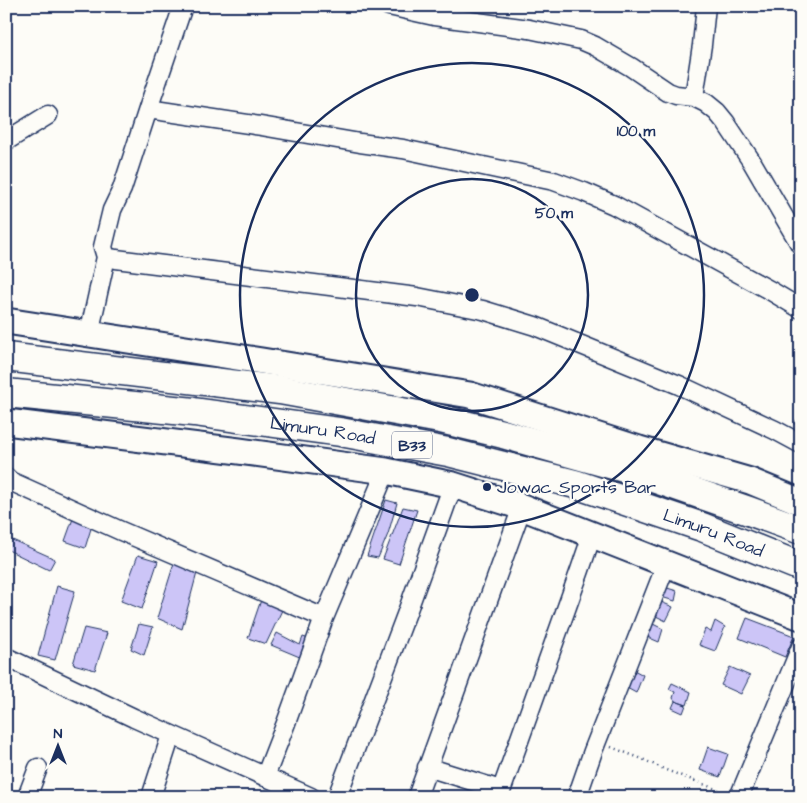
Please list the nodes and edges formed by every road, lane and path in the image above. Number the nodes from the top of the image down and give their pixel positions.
1 (183, 6) edge
2 (389, 6) edge
3 (706, 6) edge
4 (694, 97) junction
5 (148, 109) junction
6 (48, 115) dead end
7 (6, 142) edge
8 (801, 246) edge
9 (106, 257) junction
10 (801, 309) edge
11 (6, 321) edge
12 (89, 334) junction
13 (6, 357) edge
14 (6, 393) edge
15 (6, 422) edge
16 (801, 444) edge
17 (386, 471) junction
18 (6, 476) edge
19 (453, 486) junction
20 (801, 502) edge
21 (522, 507) junction
22 (801, 530) edge
23 (592, 534) junction
24 (666, 565) junction
25 (801, 567) edge
26 (801, 617) edge
27 (324, 618) junction
28 (801, 647) edge
29 (6, 657) edge
30 (171, 735) junction
31 (597, 741) junction
32 (428, 767) junction
33 (38, 768) dead end
34 (265, 777) junction
35 (500, 793) edge
36 (303, 795) edge
37 (734, 796) edge
38 (27, 797) edge
39 (151, 797) edge
40 (338, 797) edge
41 (417, 797) edge
42 (577, 797) edge

1 - 5 street
2 - 4 street
3 - 4 street
4 - 8 street
5 - 9 street
5 - 10 street
6 - 7 street
9 - 12 street
9 - 16 street
11 - 12 street
12 - 20 street
13 - 22 highway, Limuru Road / B33
14 - 25 highway, Limuru Road / B33
15 - 17 street
17 - 19 street
17 - 27 street
18 - 27 street
19 - 21 street
19 - 40 street
21 - 23 street
21 - 32 street
23 - 24 street
23 - 35 street
24 - 26 street
24 - 31 street
27 - 34 street
28 - 37 street
29 - 30 street
30 - 34 street
30 - 39 street
31 - 37 path
31 - 42 street
32 - 35 street
32 - 41 street
33 - 38 street
34 - 36 street

